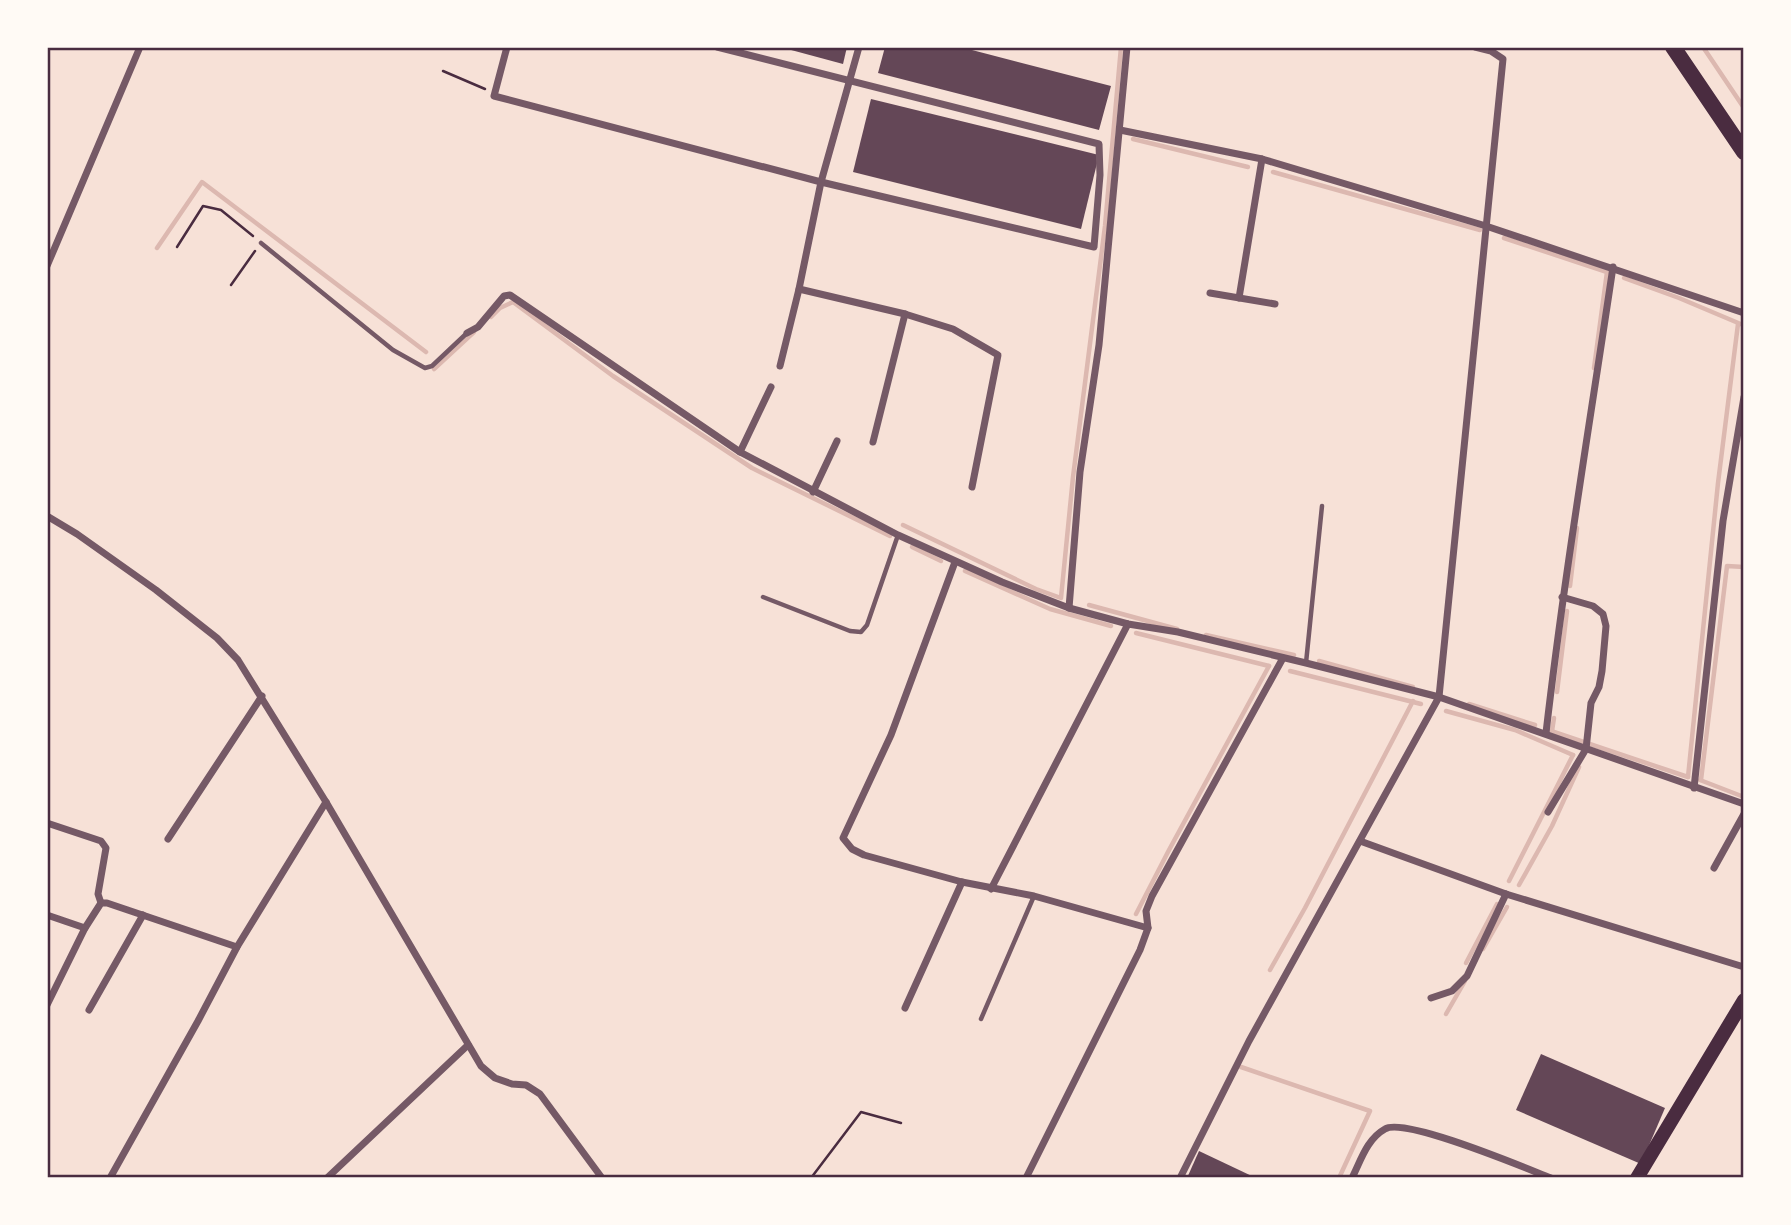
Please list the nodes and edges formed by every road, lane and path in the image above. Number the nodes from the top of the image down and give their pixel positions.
1 (140, 47) edge
2 (507, 47) edge
3 (717, 47) edge
4 (859, 47) edge
5 (1127, 47) edge
6 (1475, 47) edge
7 (1673, 47) edge
8 (443, 71) dead end
9 (850, 80) junction
10 (495, 93) junction
11 (1119, 130) junction
12 (1744, 152) edge
13 (1262, 159) junction
14 (821, 182) junction
15 (1486, 226) junction
16 (261, 243) junction
17 (177, 247) dead end
18 (47, 266) edge
19 (1613, 267) junction
20 (231, 285) dead end
21 (799, 289) junction
22 (1210, 293) dead end
23 (1239, 298) junction
24 (1275, 304) dead end
25 (905, 313) junction
26 (1744, 313) edge
27 (467, 333) joint
28 (780, 366) dead end
29 (771, 387) dead end
30 (1744, 397) edge
31 (837, 441) dead end
32 (873, 442) dead end
33 (740, 452) junction
34 (972, 487) dead end
35 (813, 492) junction
36 (1322, 506) dead end
37 (47, 516) edge
38 (898, 535) junction
39 (955, 562) junction
40 (763, 597) dead end
41 (1562, 597) junction
42 (1069, 608) junction
43 (1128, 624) junction
44 (1283, 659) junction
45 (1306, 663) junction
46 (262, 696) junction
47 (1439, 697) junction
48 (1546, 733) junction
49 (1586, 749) junction
50 (1694, 788) junction
51 (326, 802) junction
52 (1744, 804) edge
53 (1548, 812) dead end
54 (1744, 814) edge
55 (47, 823) edge
56 (168, 839) dead end
57 (1360, 841) junction
58 (1714, 868) dead end
59 (962, 882) junction
60 (992, 889) junction
61 (1506, 894) junction
62 (1034, 896) junction
63 (101, 903) junction
64 (47, 915) edge
65 (143, 915) junction
66 (85, 928) junction
67 (1148, 928) junction
68 (237, 947) junction
69 (1744, 967) edge
70 (1431, 998) dead end
71 (1744, 1000) edge
72 (47, 1005) edge
73 (905, 1008) dead end
74 (89, 1010) dead end
75 (981, 1019) dead end
76 (468, 1045) junction
77 (901, 1123) dead end
78 (110, 1178) edge
79 (327, 1178) edge
80 (602, 1178) edge
81 (811, 1178) edge
82 (1026, 1178) edge
83 (1180, 1178) edge
84 (1352, 1178) edge
85 (1551, 1178) edge
86 (1637, 1178) edge

1 - 18 street
2 - 10 street
3 - 9 street
4 - 9 street
5 - 11 street
6 - 15 street
7 - 12 main road
8 - 10 path
9 - 14 street
9 - 14 street
10 - 14 street
11 - 13 street
11 - 42 street
13 - 15 street
13 - 23 street
14 - 21 street
15 - 19 street
15 - 47 street
16 - 17 path
16 - 20 path
16 - 27 lane
19 - 26 street
19 - 41 street
21 - 25 street
21 - 28 street
22 - 23 street
23 - 24 street
25 - 32 street
25 - 34 street
27 - 33 street
29 - 33 street
30 - 50 street
31 - 35 street
33 - 35 street
35 - 38 street
36 - 45 lane
37 - 46 street
38 - 39 street
38 - 40 lane
39 - 42 street
39 - 59 street
41 - 48 street
41 - 49 street
42 - 43 street
43 - 44 street
43 - 60 street
44 - 45 street
44 - 67 street
45 - 47 street
46 - 51 street
46 - 56 street
47 - 48 street
47 - 57 street
48 - 49 street
49 - 50 street
49 - 53 street
50 - 52 street
51 - 68 street
51 - 76 street
54 - 58 street
55 - 63 street
57 - 61 street
57 - 83 street
59 - 60 street
59 - 73 street
60 - 62 street
61 - 69 street
61 - 70 street
62 - 67 street
62 - 75 lane
63 - 65 street
63 - 66 street
64 - 66 street
65 - 68 street
65 - 74 street
66 - 72 street
67 - 82 street
68 - 78 street
71 - 86 main road
76 - 79 street
76 - 80 street
77 - 81 path
84 - 85 street

